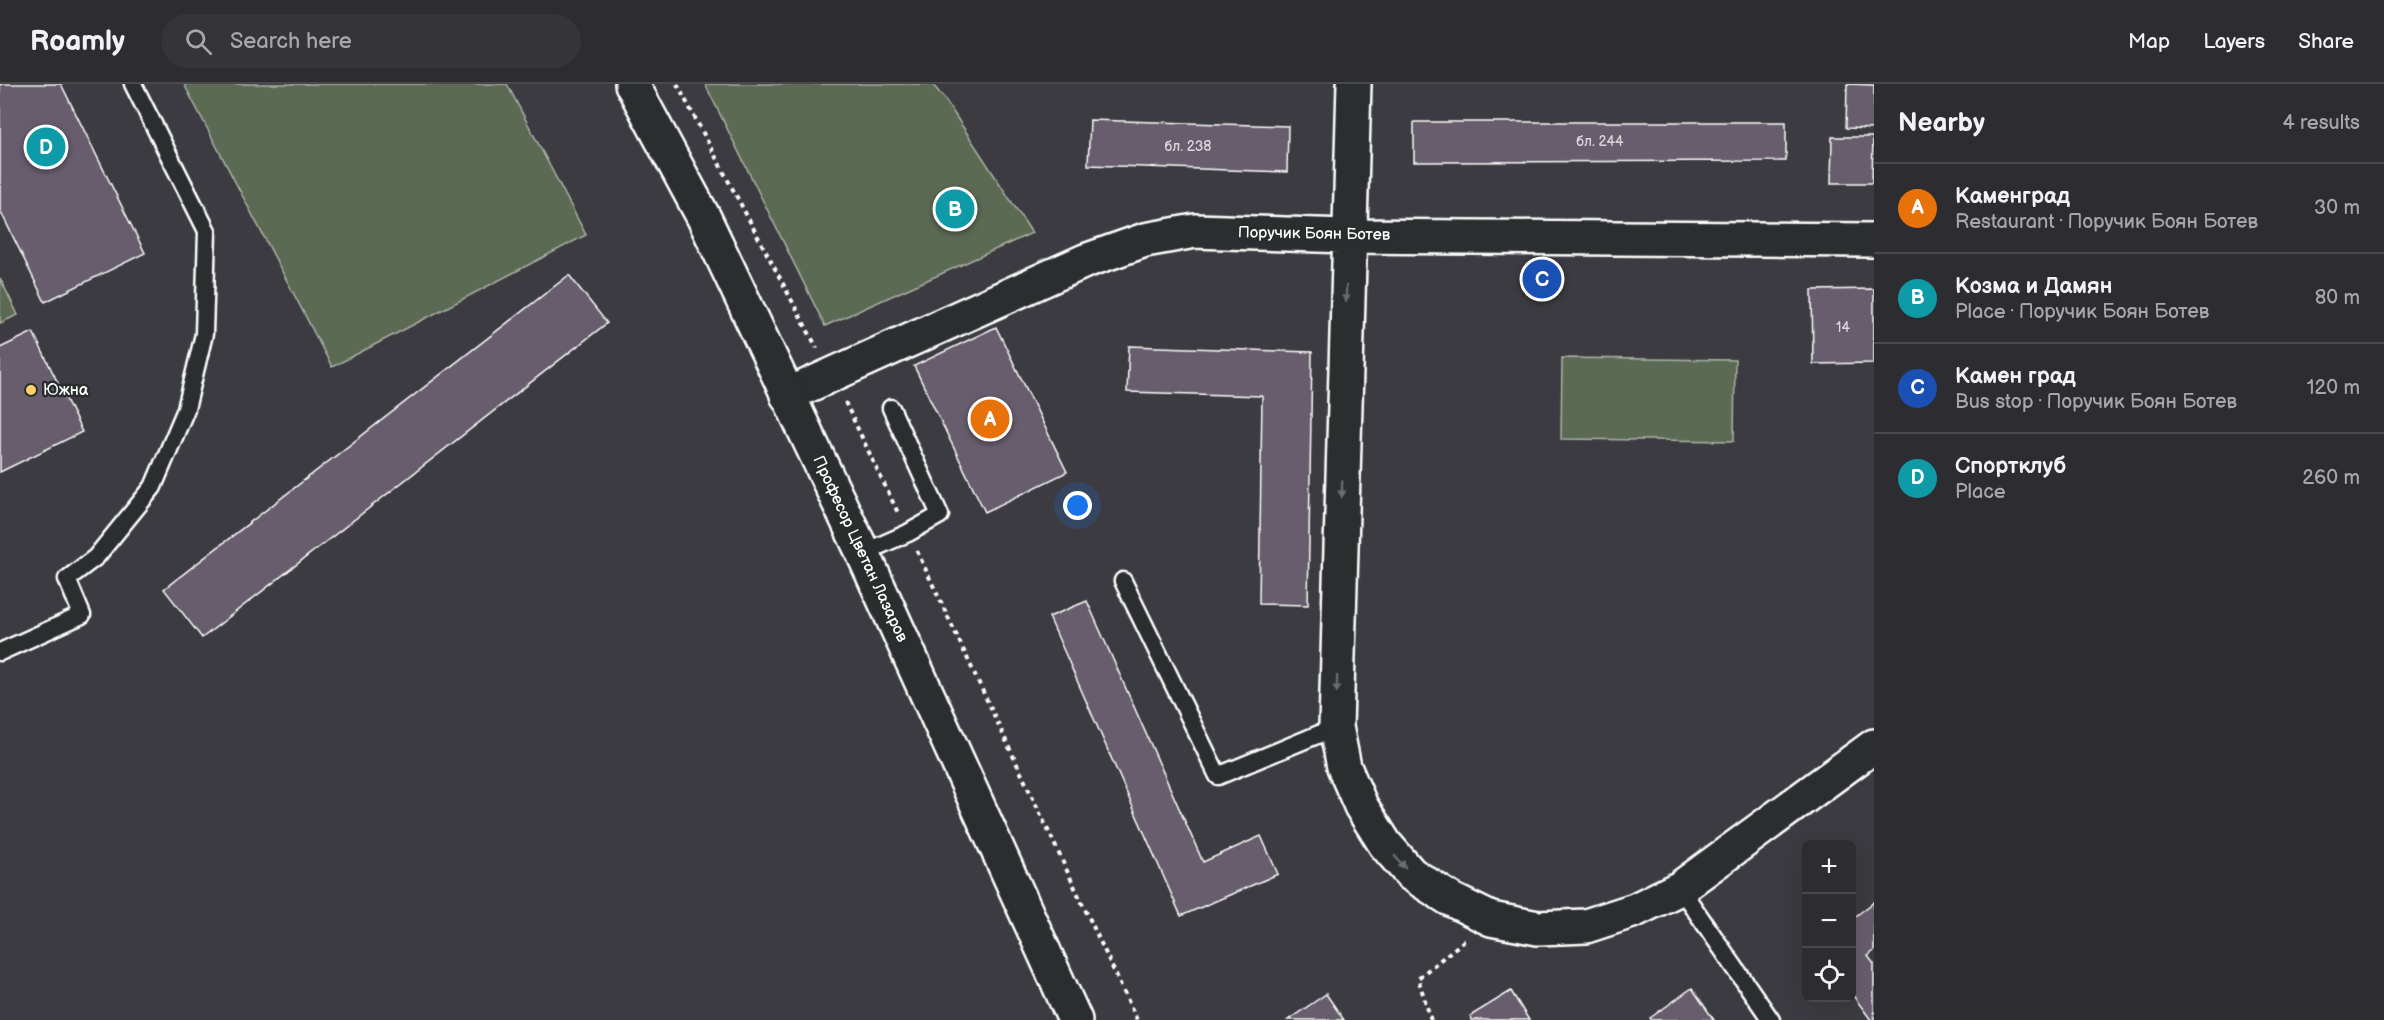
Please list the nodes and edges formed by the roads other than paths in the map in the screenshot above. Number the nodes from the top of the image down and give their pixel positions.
1 (133, 84) edge
2 (632, 84) edge
3 (1354, 84) edge
4 (1348, 236) junction
5 (1874, 240) edge
6 (787, 395) junction
7 (891, 408) dead end
8 (863, 553) junction
9 (1123, 581) dead end
10 (0, 652) edge
11 (1336, 727) junction
12 (1874, 746) edge
13 (1680, 888) junction
14 (1075, 1020) edge
15 (1771, 1020) edge

1 - 10 lane
2 - 6 street, Професор Цветан Лазаров
3 - 4 street
4 - 5 street, Поручик Боян Ботев
4 - 6 street, Поручик Боян Ботев
4 -> 11 street
6 - 8 street, Професор Цветан Лазаров
7 - 8 lane
8 - 14 street, Професор Цветан Лазаров
9 - 11 lane
11 -> 13 street
12 - 13 street
13 - 15 lane

